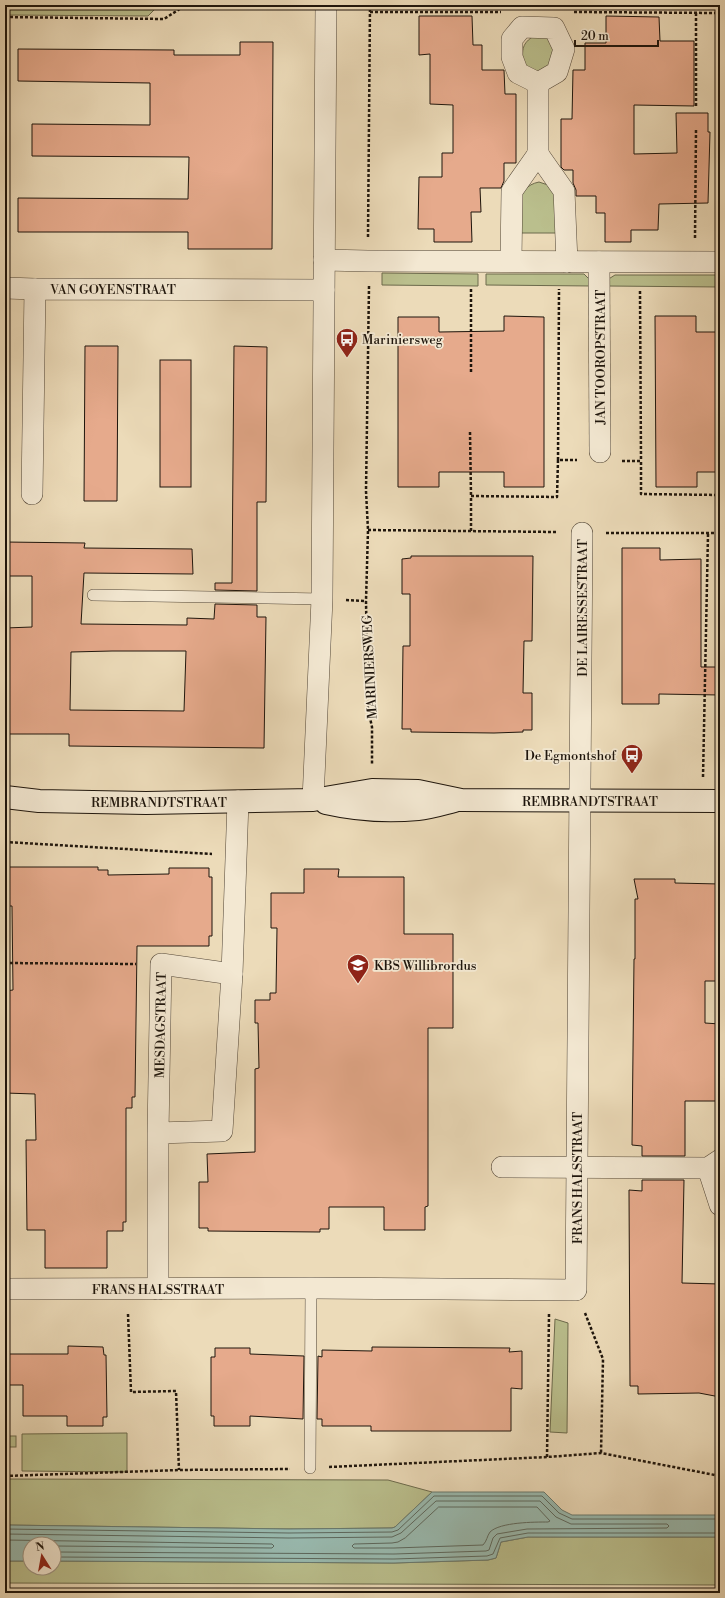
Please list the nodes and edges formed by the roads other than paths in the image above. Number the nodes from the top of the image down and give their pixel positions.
1 (326, 5) edge
2 (538, 83) dead end
3 (538, 154) junction
4 (324, 260) junction
5 (511, 261) junction
6 (567, 262) junction
7 (599, 262) junction
8 (720, 262) edge
9 (5, 288) edge
10 (35, 289) junction
11 (324, 290) junction
12 (600, 452) dead end
13 (32, 494) dead end
14 (582, 533) road end
15 (93, 595) dead end
16 (322, 599) junction
17 (5, 797) edge
18 (313, 800) junction
19 (460, 800) junction
20 (580, 801) junction
21 (711, 801) edge
22 (238, 802) junction
23 (232, 974) junction
24 (158, 1133) junction
25 (714, 1164) edge
26 (502, 1167) dead end
27 (577, 1168) junction
28 (720, 1205) edge
29 (311, 1288) junction
30 (5, 1289) edge
31 (158, 1289) junction
32 (310, 1468) road end

1 - 4 street
2 - 3 street
3 - 5 street
3 - 6 street
4 - 5 street
4 - 11 street
5 - 6 street
6 - 7 street
7 - 8 street
7 - 12 street, JAN TOOROPSTRAAT
9 - 10 street
10 - 11 street, VAN GOYENSTRAAT
10 - 13 street, VAN GOYENSTRAAT
11 - 16 street
14 - 20 street, DE LAIRESSESTRAAT
15 - 16 lane
16 - 18 street
17 - 22 street, REMBRANDTSTRAAT
18 - 19 street, REMBRANDTSTRAAT
18 - 19 street, REMBRANDTSTRAAT
18 - 22 street, REMBRANDTSTRAAT
19 - 20 street, REMBRANDTSTRAAT
20 - 21 street, REMBRANDTSTRAAT
20 - 27 street, FRANS HALSSTRAAT
22 - 23 street
23 - 24 street
23 - 24 street, MESDAGSTRAAT
24 - 31 street, MESDAGSTRAAT
25 - 27 street
25 - 28 street
26 - 27 street
27 - 29 street, FRANS HALSSTRAAT
29 - 31 street, FRANS HALSSTRAAT
29 - 32 lane
30 - 31 street, FRANS HALSSTRAAT

